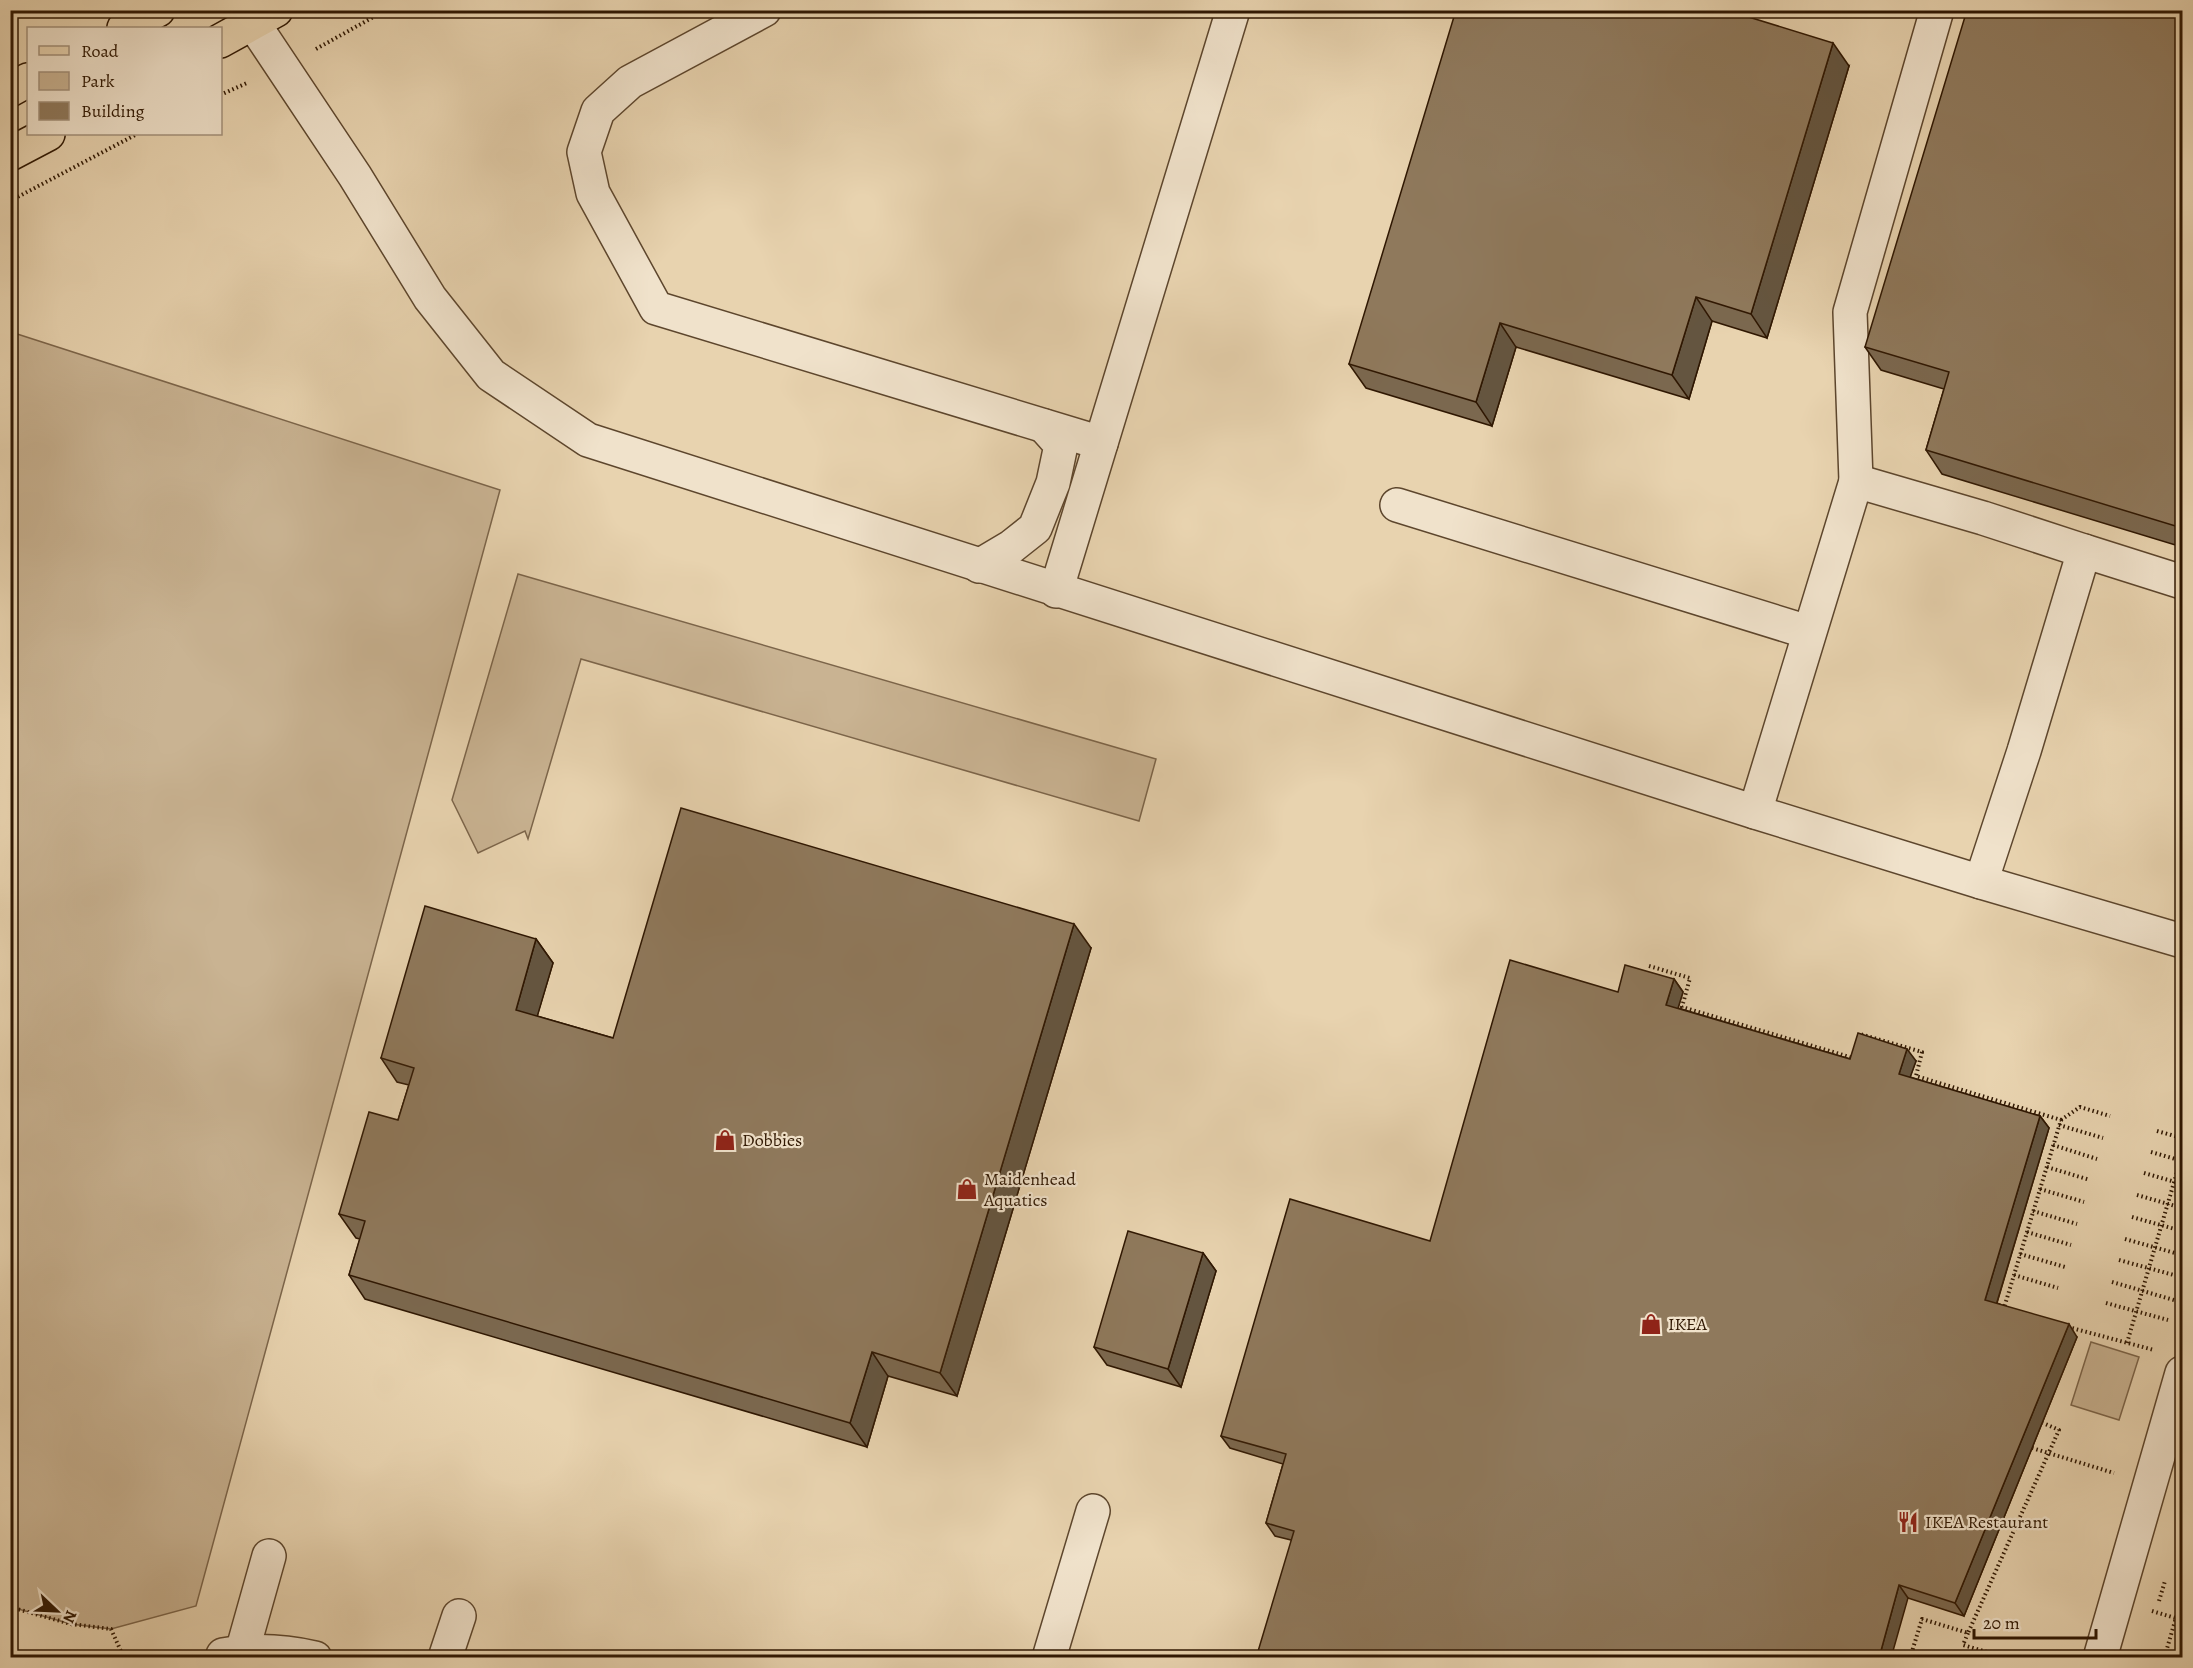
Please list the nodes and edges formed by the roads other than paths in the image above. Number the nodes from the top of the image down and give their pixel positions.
1 (158, 10) edge
2 (764, 10) edge
3 (1233, 10) edge
4 (1937, 10) edge
5 (265, 17) edge
6 (126, 27) edge
7 (222, 39) edge
8 (27, 81) edge
9 (10, 90) edge
10 (46, 135) edge
11 (10, 154) edge
12 (1044, 426) junction
13 (1101, 443) junction
14 (1856, 480) junction
15 (1397, 504) dead end
16 (2085, 551) junction
17 (979, 566) junction
18 (2182, 582) edge
19 (1056, 591) junction
20 (1808, 632) junction
21 (1755, 812) junction
22 (1981, 882) junction
23 (2182, 941) edge
24 (2182, 1373) edge
25 (1093, 1511) dead end
26 (269, 1556) dead end
27 (459, 1616) dead end
28 (230, 1656) edge
29 (315, 1658) edge
30 (445, 1658) edge
31 (1049, 1658) edge
32 (2100, 1658) edge

1 - 6 main road
2 - 12 street
3 - 13 street
4 - 14 street
5 - 7 main road
5 - 17 street
8 - 9 main road
10 - 11 main road
12 - 13 street
12 - 17 street
13 - 19 street
14 - 16 street
14 - 20 street
15 - 20 street
16 - 18 street
16 - 22 street
17 - 19 street
19 - 21 street
20 - 21 street
21 - 22 street
22 - 23 street
24 - 32 street
25 - 31 street
26 - 28 street
27 - 30 street
28 - 29 street

